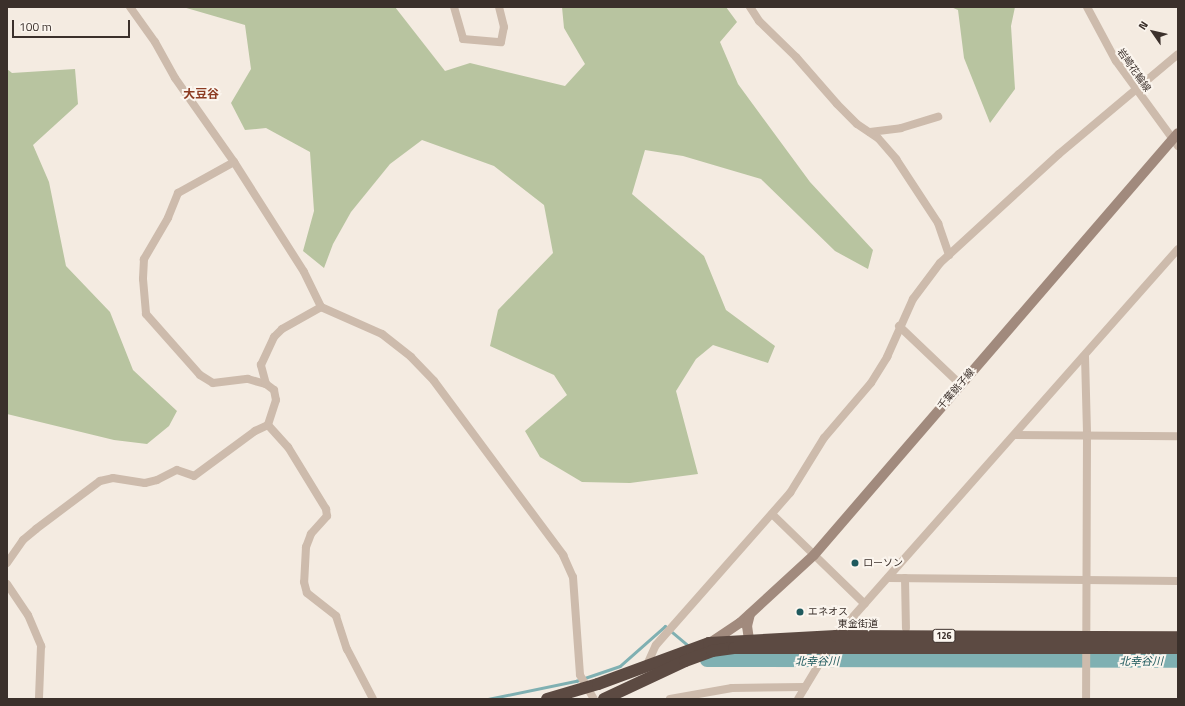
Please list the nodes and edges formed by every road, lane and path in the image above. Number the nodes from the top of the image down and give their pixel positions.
1 (130, 7) edge
2 (454, 7) edge
3 (499, 7) edge
4 (750, 7) edge
5 (1087, 7) edge
6 (1178, 54) edge
7 (1136, 90) junction
8 (938, 118) dead end
9 (870, 132) junction
10 (1176, 139) edge
11 (234, 162) junction
12 (1178, 249) edge
13 (949, 255) junction
14 (321, 307) junction
15 (899, 326) junction
16 (1085, 356) junction
17 (266, 384) junction
18 (960, 384) junction
19 (268, 425) junction
20 (1015, 435) junction
21 (1088, 436) junction
22 (1178, 436) edge
23 (772, 514) junction
24 (814, 555) junction
25 (7, 563) edge
26 (888, 578) junction
27 (905, 578) junction
28 (1178, 581) edge
29 (1086, 582) junction
30 (7, 584) edge
31 (866, 604) junction
32 (750, 614) junction
33 (906, 628) dead end
34 (836, 636) junction
35 (1178, 637) edge
36 (1086, 642) junction
37 (709, 643) junction
38 (749, 644) junction
39 (828, 648) junction
40 (1178, 648) edge
41 (646, 667) junction
42 (805, 687) junction
43 (588, 688) junction
44 (39, 699) edge
45 (373, 699) edge
46 (548, 699) edge
47 (594, 699) edge
48 (604, 699) edge
49 (670, 699) edge
50 (798, 699) edge
51 (1086, 699) edge

1 - 11 street
2 - 3 street
4 - 9 street
5 - 7 street, 岩崎花輪線
6 - 7 street
7 - 10 street, 岩崎花輪線
7 - 13 street
8 - 9 street
9 - 13 street
10 - 18 street, 千葉銚子線
11 - 14 street
11 - 17 street
12 - 16 street
13 - 15 street
14 - 17 street
14 - 43 street
15 - 18 street
15 - 23 street
16 - 20 street
16 - 21 street
17 - 19 street
18 - 24 street, 千葉銚子線
19 - 25 street
19 - 45 street
20 - 21 street
20 - 26 street
21 - 22 street
21 - 29 street
23 - 24 street
23 - 41 street
24 - 31 street
24 - 32 street, 千葉銚子線
26 - 27 street
26 - 31 street
27 - 29 street
27 - 33 street
28 - 29 street
29 - 36 street
30 - 44 street
31 - 34 street
32 - 37 street, 千葉銚子線
32 - 38 street
34 - 36 highway, 東金街道 / 126
34 - 38 highway, 東金街道 / 126
34 - 39 street
35 - 36 highway, 東金街道 / 126
36 - 39 highway, 東金街道 / 126
36 - 40 highway, 東金街道 / 126
36 - 51 street
37 - 38 highway, 東金街道 / 126
37 - 41 highway, 東金街道 / 126
38 - 39 highway, 東金街道 / 126
38 - 48 highway, 東金街道 / 126
39 - 42 street
41 - 43 highway, 東金街道 / 126
42 - 49 street
42 - 50 street
43 - 46 highway, 東金街道 / 126
43 - 47 street

